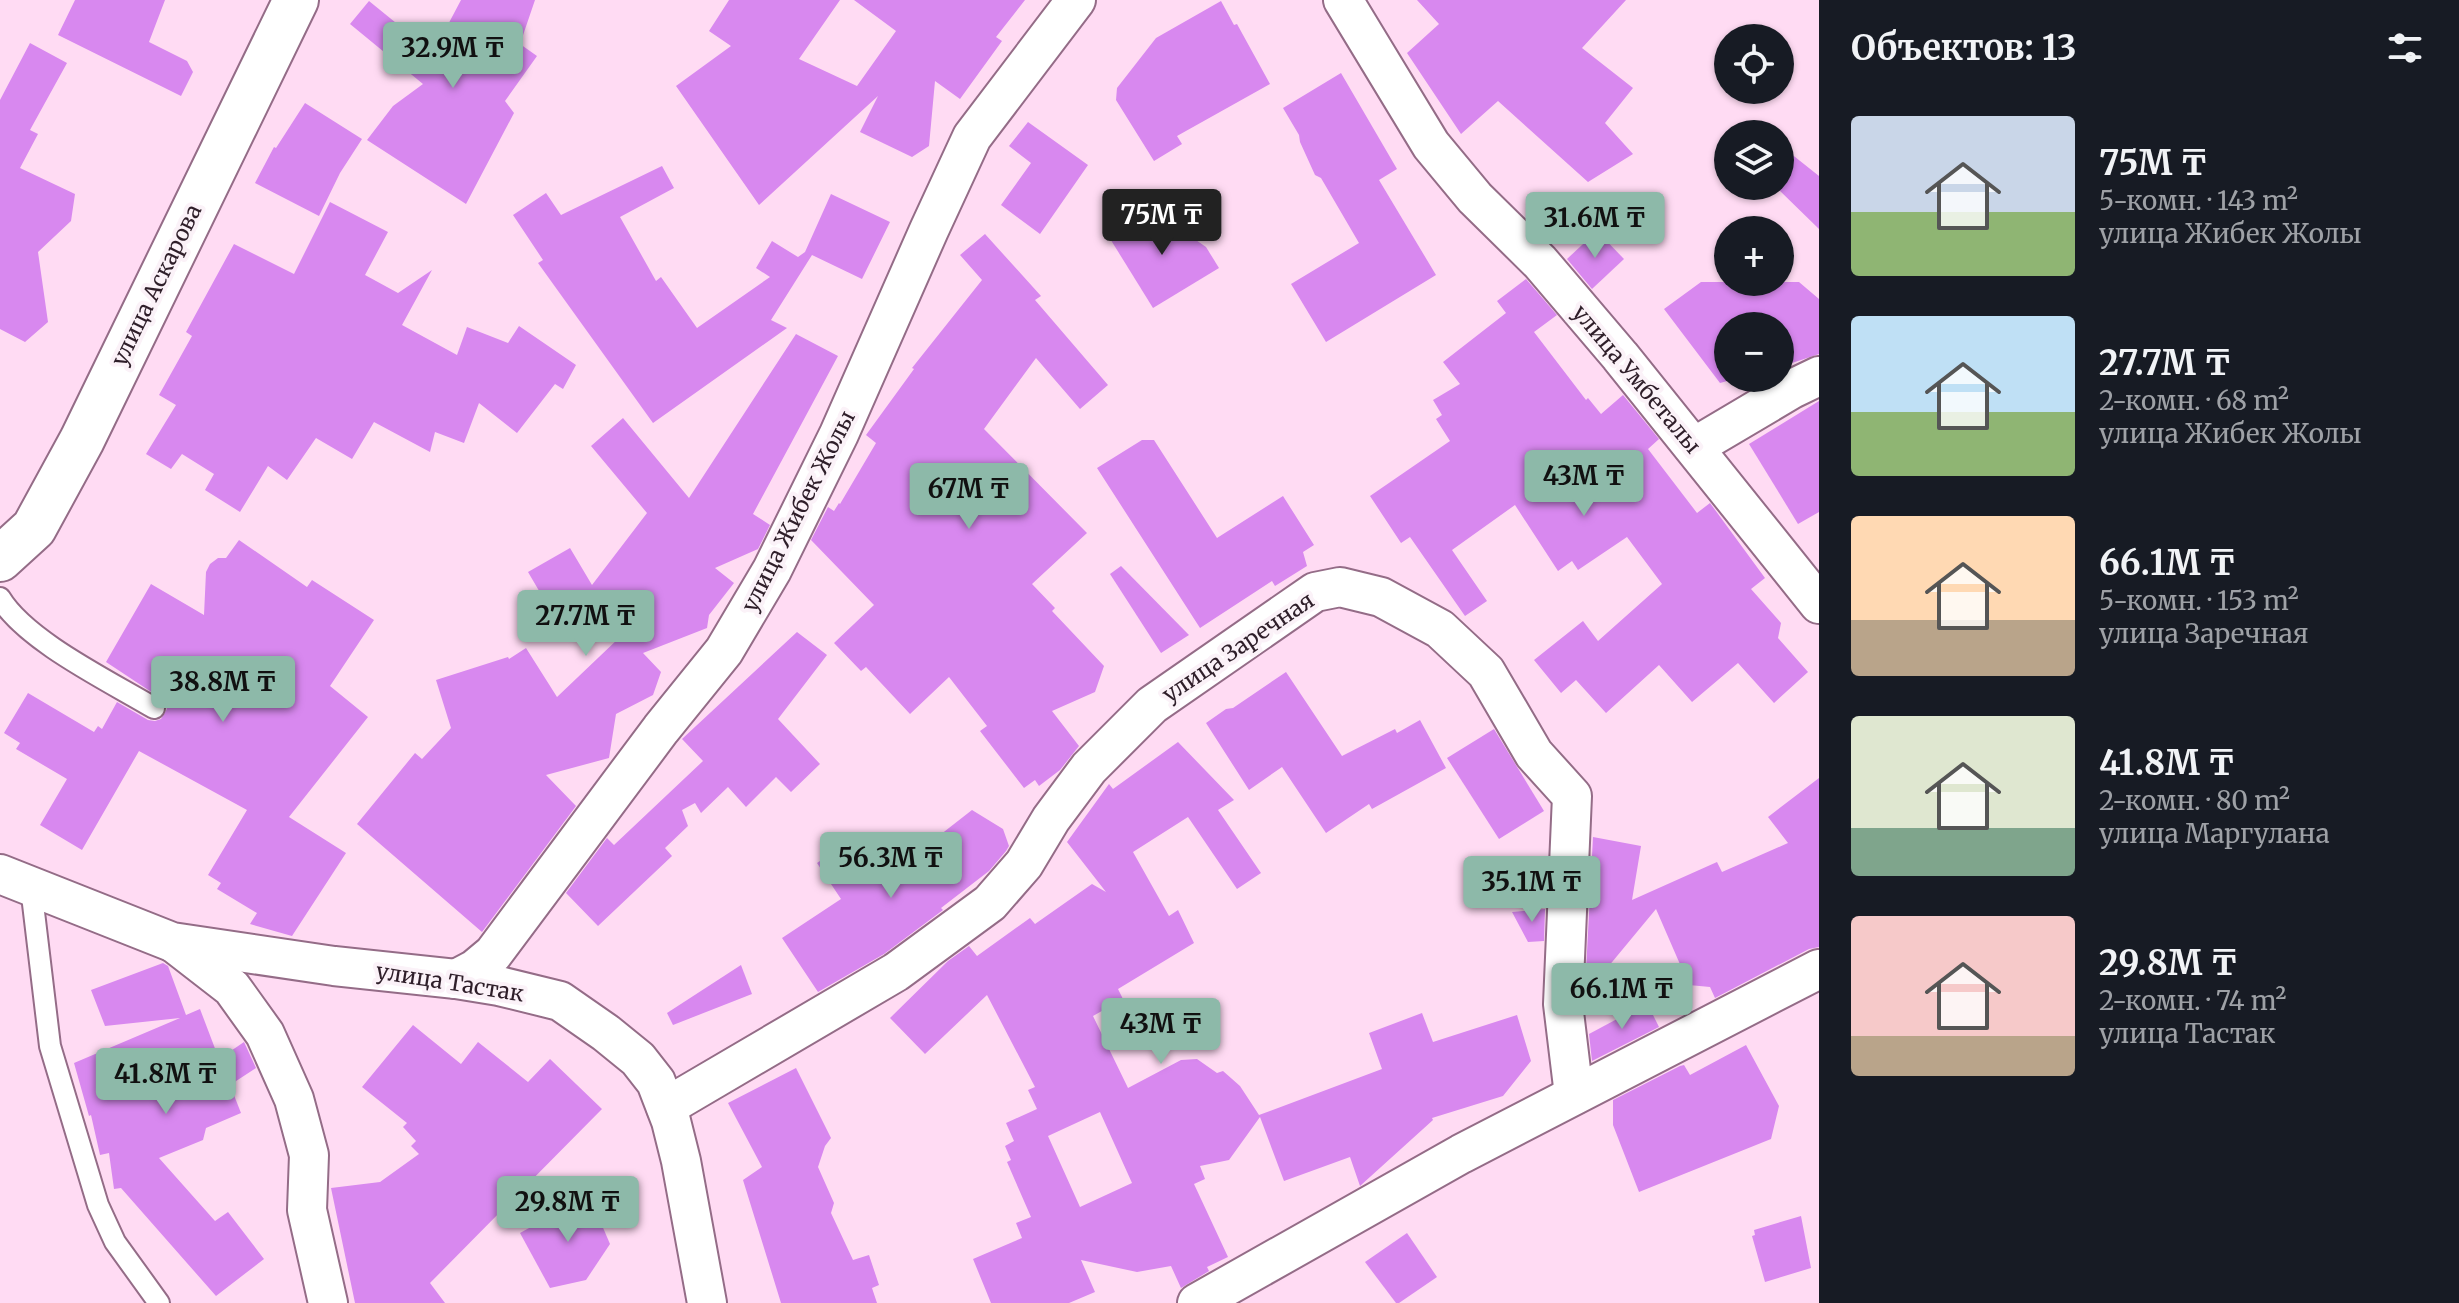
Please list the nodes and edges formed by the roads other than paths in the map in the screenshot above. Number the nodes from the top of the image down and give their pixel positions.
1 (296, 0) edge
2 (1076, 0) edge
3 (1343, 0) edge
4 (1819, 376) edge
5 (1694, 447) junction
6 (0, 559) edge
7 (0, 598) edge
8 (1819, 604) edge
9 (154, 708) dead end
10 (15, 880) edge
11 (172, 942) junction
12 (1819, 969) edge
13 (456, 979) junction
14 (1574, 1095) junction
15 (666, 1107) junction
16 (159, 1303) edge
17 (328, 1303) edge
18 (707, 1303) edge
19 (1197, 1303) edge

1 - 6 street, улица Аскарова
2 - 13 street, улица Жибек Жолы
3 - 5 street, улица Умбеталы
4 - 5 street
5 - 8 street, улица Умбеталы
7 - 9 lane
10 - 11 street, улица Тастак
10 - 16 lane
11 - 13 street, улица Тастак
11 - 17 street
12 - 14 street
13 - 15 street, улица Тастак
14 - 15 street, улица Заречная
14 - 19 street
15 - 18 street, улица Тастак

